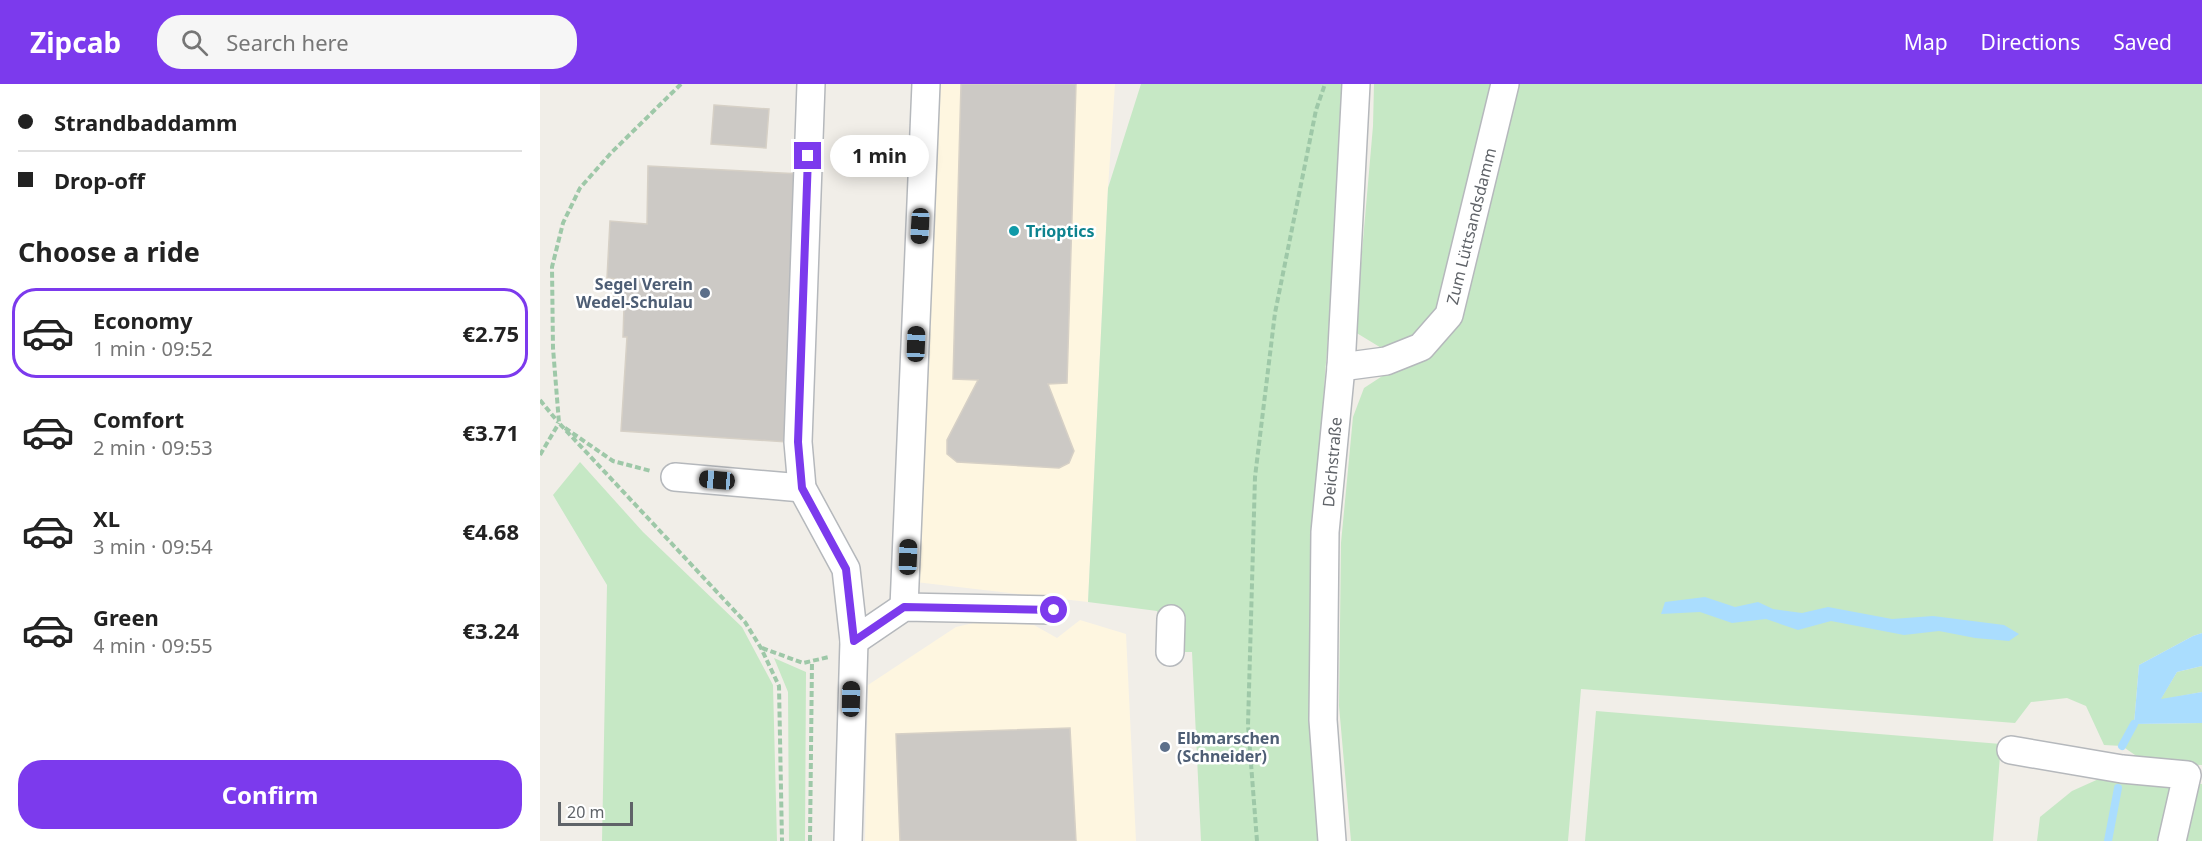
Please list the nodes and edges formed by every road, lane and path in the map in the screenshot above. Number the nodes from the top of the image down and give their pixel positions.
1 (681, 84) edge
2 (811, 84) edge
3 (926, 84) edge
4 (1324, 84) edge
5 (1356, 84) edge
6 (1505, 84) edge
7 (1341, 367) junction
8 (540, 400) edge
9 (559, 423) junction
10 (540, 455) edge
11 (675, 477) joint
12 (802, 488) junction
13 (904, 607) junction
14 (1054, 610) dead end
15 (1171, 619) dead end
16 (853, 646) junction
17 (761, 648) junction
18 (1170, 652) dead end
19 (812, 661) junction
20 (2011, 750) dead end
21 (782, 841) edge
22 (810, 841) edge
23 (848, 841) edge
24 (1257, 841) edge
25 (1332, 841) edge
26 (2172, 841) edge

1 - 9 path
2 - 12 street
3 - 13 street
4 - 24 path
5 - 7 street, Deichstraße
6 - 7 street, Zum Lüttsandsdamm
7 - 25 street, Deichstraße
8 - 9 path
9 - 10 path
9 - 11 path
9 - 17 path
11 - 12 street
12 - 16 street
13 - 14 street
13 - 16 street
15 - 18 street
16 - 19 path
16 - 23 street
17 - 19 path
17 - 21 path
19 - 22 path
20 - 26 street

